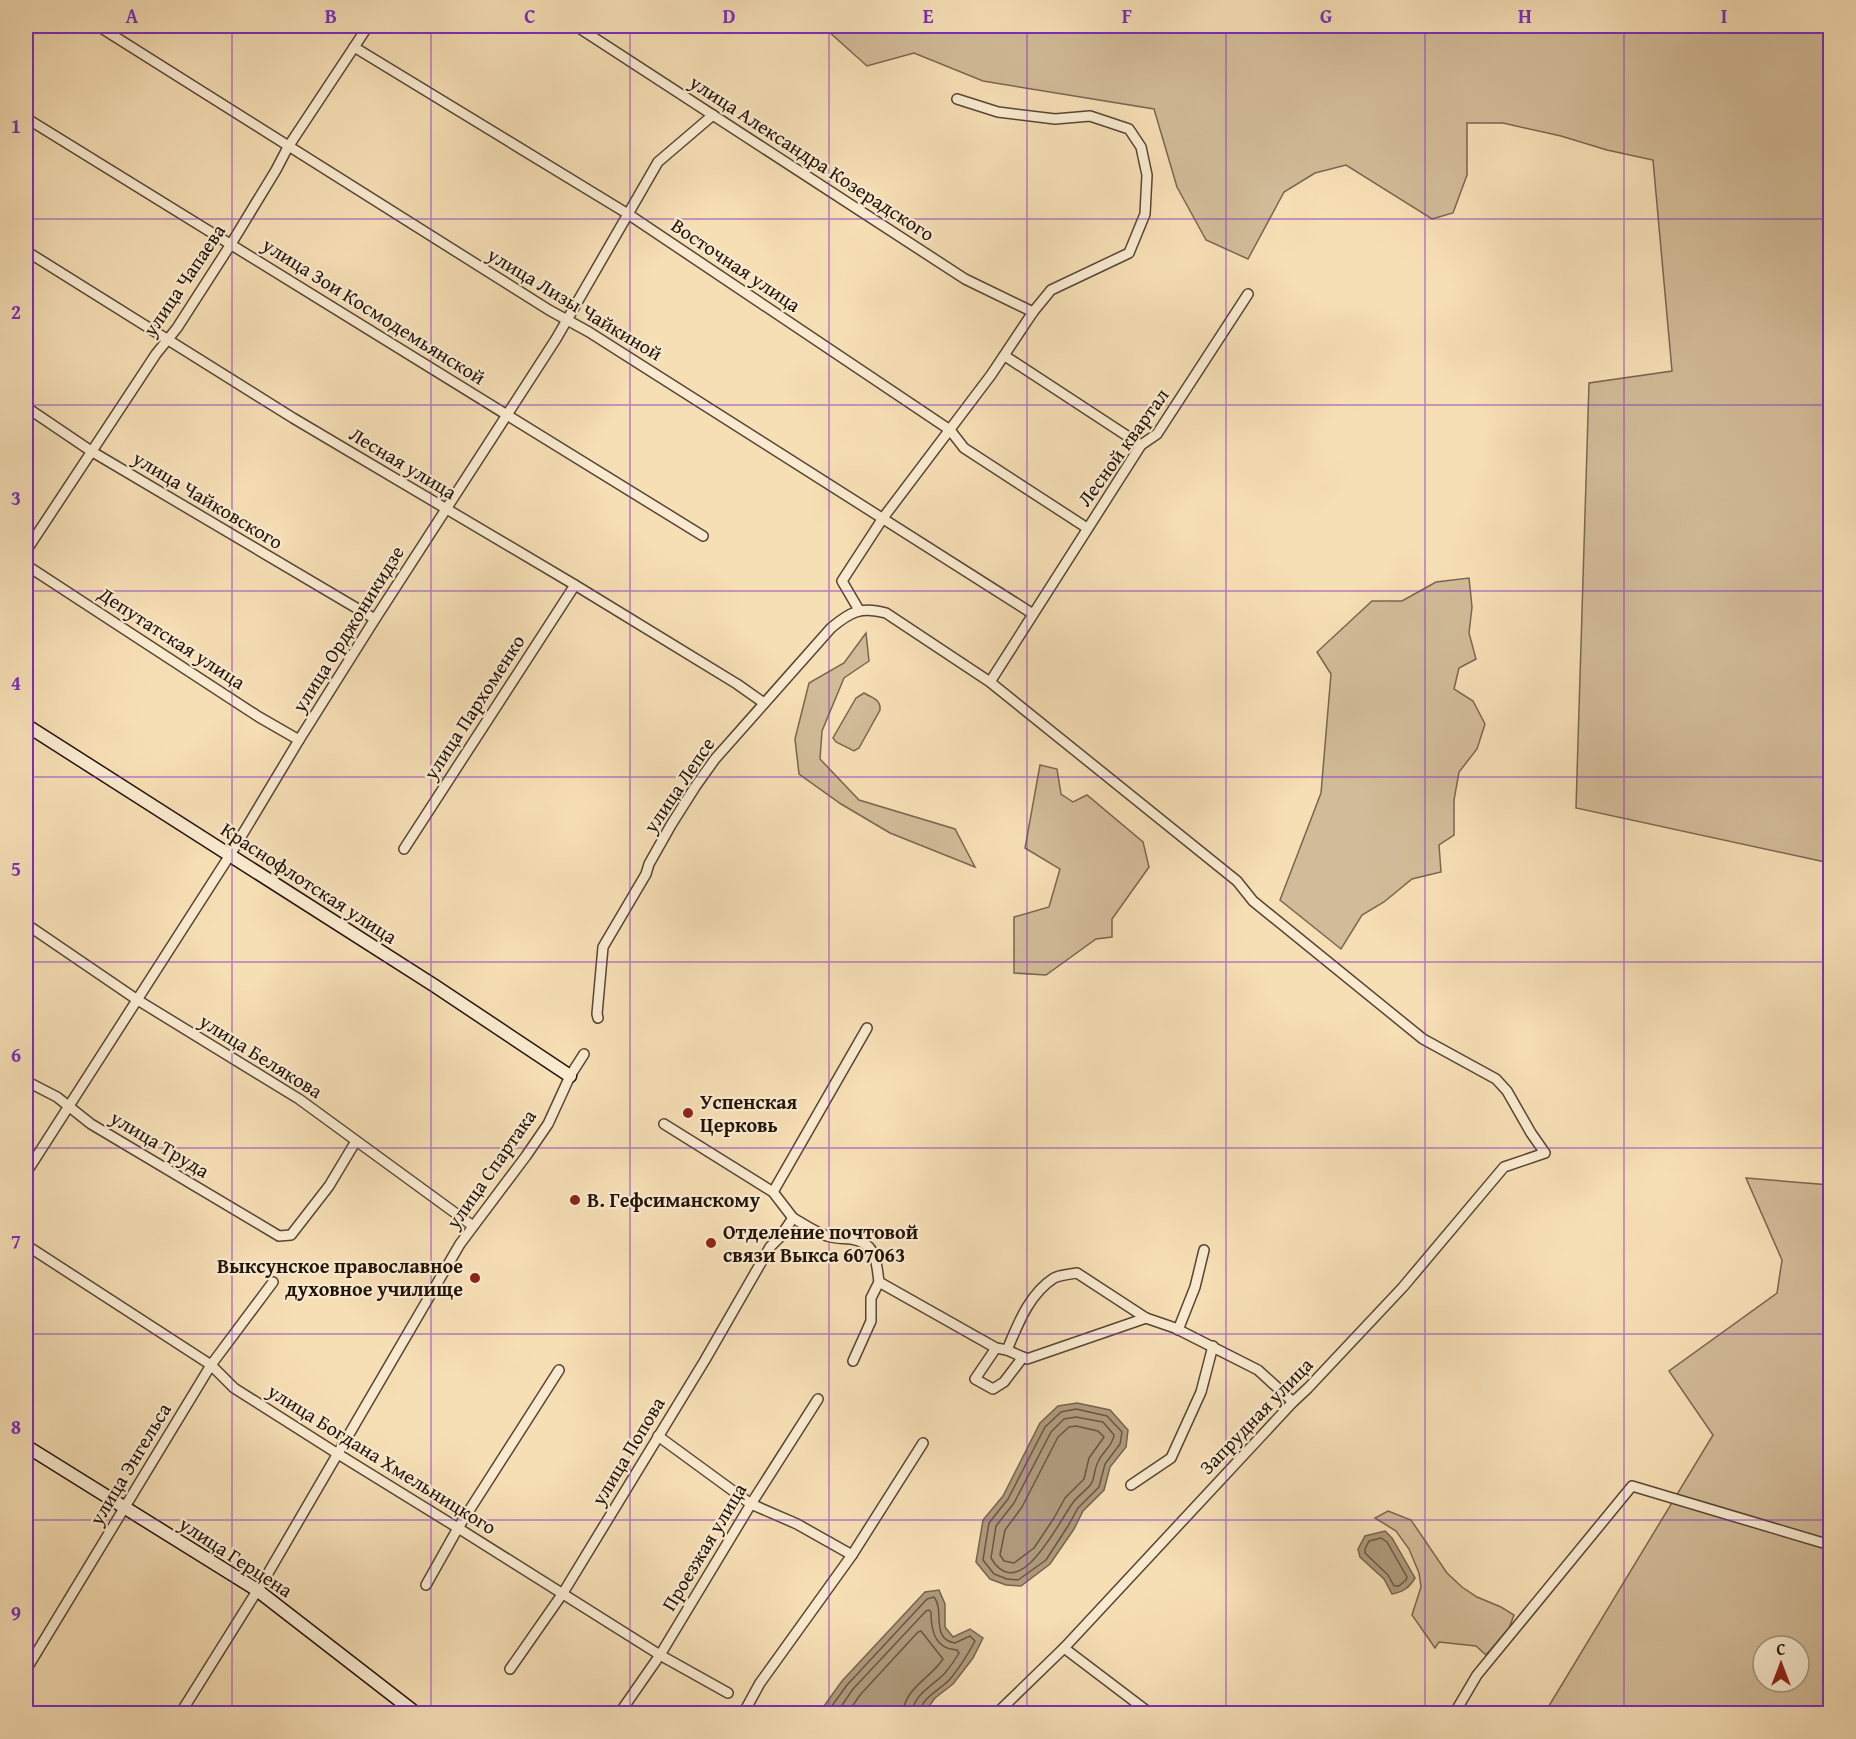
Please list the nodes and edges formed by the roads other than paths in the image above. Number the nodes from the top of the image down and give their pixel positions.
1 (98, 26) edge
2 (368, 26) edge
3 (576, 26) edge
4 (354, 47) junction
5 (957, 99) dead end
6 (713, 115) junction
7 (26, 118) edge
8 (288, 147) junction
9 (628, 214) junction
10 (231, 244) junction
11 (26, 251) edge
12 (1248, 294) dead end
13 (1033, 312) junction
14 (566, 320) junction
15 (167, 339) junction
16 (1005, 356) junction
17 (26, 407) edge
18 (508, 415) junction
19 (950, 430) junction
20 (1141, 446) junction
21 (91, 451) junction
22 (446, 509) junction
23 (883, 518) junction
24 (1087, 528) junction
25 (703, 536) dead end
26 (26, 551) edge
27 (26, 565) edge
28 (575, 585) junction
29 (859, 610) junction
30 (1033, 614) junction
31 (375, 619) junction
32 (990, 682) junction
33 (764, 703) junction
34 (26, 725) edge
35 (299, 740) junction
36 (404, 849) dead end
37 (230, 855) junction
38 (26, 924) edge
39 (136, 999) junction
40 (598, 1018) dead end
41 (867, 1028) dead end
42 (584, 1054) dead end
43 (570, 1076) junction
44 (26, 1081) edge
45 (69, 1106) junction
46 (664, 1124) dead end
47 (356, 1141) junction
48 (26, 1173) edge
49 (773, 1192) junction
50 (793, 1218) junction
51 (473, 1226) junction
52 (26, 1245) edge
53 (1204, 1250) dead end
54 (273, 1282) dead end
55 (879, 1282) junction
56 (1146, 1318) junction
57 (1178, 1329) junction
58 (1213, 1346) junction
59 (996, 1348) junction
60 (1007, 1350) junction
61 (1023, 1357) junction
62 (853, 1360) dead end
63 (212, 1365) junction
64 (559, 1370) dead end
65 (818, 1399) dead end
66 (1293, 1402) junction
67 (658, 1436) junction
68 (922, 1443) dead end
69 (26, 1446) edge
70 (338, 1454) junction
71 (1131, 1485) dead end
72 (751, 1504) junction
73 (124, 1508) junction
74 (458, 1527) junction
75 (1830, 1545) edge
76 (852, 1556) junction
77 (426, 1585) dead end
78 (257, 1590) junction
79 (563, 1593) junction
80 (1064, 1648) junction
81 (660, 1655) junction
82 (510, 1669) dead end
83 (26, 1670) edge
84 (728, 1693) dead end
85 (180, 1713) edge
86 (417, 1713) edge
87 (619, 1713) edge
88 (743, 1713) edge
89 (996, 1713) edge
90 (1151, 1713) edge
91 (1454, 1713) edge

1 - 8 street, улица Лизы Чайкиной
2 - 4 street, улица Чапаева
3 - 6 street, улица Александра Козерадского
4 - 8 street, улица Чапаева
4 - 9 street, Восточная улица
5 - 13 street
6 - 9 street, улица Орджоникидзе
6 - 13 street, улица Александра Козерадского
7 - 10 street, улица Зои Космодемьянской
8 - 10 street, улица Чапаева
8 - 14 street, улица Лизы Чайкиной
9 - 14 street, улица Орджоникидзе
9 - 19 street, Восточная улица
10 - 15 street, улица Чапаева
10 - 18 street, улица Зои Космодемьянской
11 - 15 street, Лесная улица
12 - 20 street, Лесной квартал
13 - 16 street
14 - 18 street, улица Орджоникидзе
14 - 23 street, улица Лизы Чайкиной
15 - 21 street, улица Чапаева
15 - 22 street, Лесная улица
16 - 19 street
16 - 20 street
17 - 21 street, улица Чайковского
18 - 22 street, улица Орджоникидзе
18 - 25 street, улица Зои Космодемьянской
19 - 23 street
19 - 24 street, Восточная улица
20 - 24 street, Лесной квартал
21 - 26 street, улица Чапаева
21 - 31 street, улица Чайковского
22 - 28 street, Лесная улица
22 - 31 street, улица Орджоникидзе
23 - 29 street
23 - 30 street, улица Лизы Чайкиной
24 - 30 street, Лесной квартал
27 - 35 street, Депутатская улица
28 - 33 street, Лесная улица
28 - 36 street, улица Пархоменко
29 - 32 street
29 - 33 street, улица Лепсе
30 - 32 street, Лесной квартал
31 - 35 street, улица Орджоникидзе
32 - 66 street, Запрудная улица
33 - 40 street, улица Лепсе
34 - 37 street, Краснофлотская улица
35 - 37 street, улица Орджоникидзе
37 - 39 street, улица Орджоникидзе
37 - 43 street, Краснофлотская улица
38 - 39 street, улица Белякова
39 - 45 street, улица Орджоникидзе
39 - 47 street, улица Белякова
41 - 49 street
42 - 43 street
43 - 51 street, улица Спартака
44 - 45 street, улица Труда
45 - 47 street, улица Труда
45 - 48 street, улица Орджоникидзе
46 - 49 street
47 - 51 street, улица Белякова
49 - 50 street
50 - 55 street
50 - 67 street, улица Попова
51 - 70 street, улица Спартака
52 - 63 street, улица Богдана Хмельницкого
53 - 57 street
54 - 63 street, улица Энгельса
55 - 59 street
55 - 62 street
56 - 57 street
56 - 60 street
56 - 61 street
57 - 58 street
58 - 66 street
58 - 71 street
59 - 60 street
59 - 61 street
60 - 61 street
63 - 70 street, улица Богдана Хмельницкого
63 - 73 street, улица Энгельса
64 - 74 street
65 - 72 street, Проезжая улица
66 - 80 street, Запрудная улица
67 - 72 street
67 - 79 street, улица Попова
68 - 76 street
69 - 73 street, улица Герцена
70 - 74 street, улица Богдана Хмельницкого
70 - 78 street, улица Спартака
72 - 76 street
72 - 81 street, Проезжая улица
73 - 78 street, улица Герцена
73 - 83 street, улица Энгельса
74 - 77 street
74 - 79 street, улица Богдана Хмельницкого
75 - 91 street
76 - 88 street
78 - 85 street, улица Спартака
78 - 86 street, улица Герцена
79 - 81 street, улица Богдана Хмельницкого
79 - 82 street, улица Попова
80 - 89 street, Запрудная улица
80 - 90 street
81 - 84 street, улица Богдана Хмельницкого
81 - 87 street, Проезжая улица

